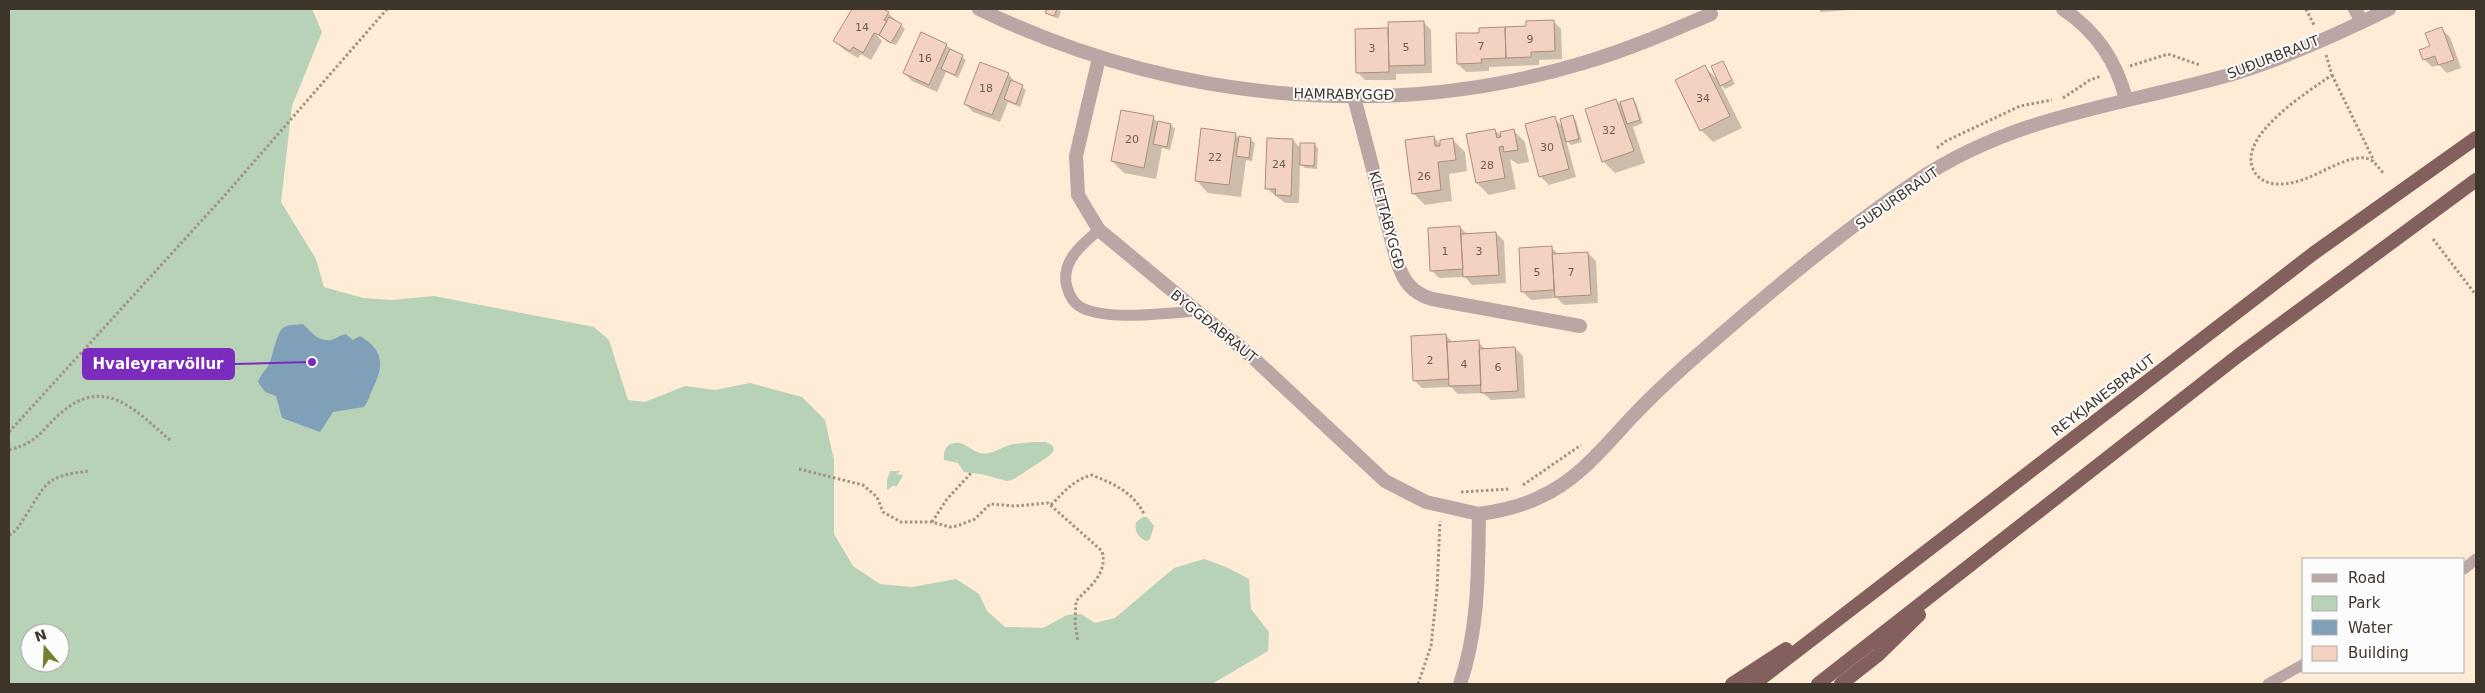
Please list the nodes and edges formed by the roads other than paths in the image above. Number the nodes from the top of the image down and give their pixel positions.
1 (979, 9) edge
2 (2064, 9) edge
3 (2355, 9) edge
4 (2389, 9) edge
5 (1711, 14) dead end
6 (2362, 22) junction
7 (1099, 58) junction
8 (1354, 97) junction
9 (2126, 99) junction
10 (2476, 138) edge
11 (2476, 180) edge
12 (1099, 230) junction
13 (1197, 311) junction
14 (1580, 326) dead end
15 (1479, 514) junction
16 (2476, 559) edge
17 (1967, 568) junction
18 (2465, 568) edge
19 (1866, 596) junction
20 (2302, 665) edge
21 (1460, 684) edge
22 (1732, 684) edge
23 (1754, 684) edge
24 (1818, 684) edge
25 (1841, 684) edge
26 (2268, 684) edge

1 - 7 street, HAMRABYGGÐ
2 - 9 street
3 - 6 street
4 - 6 street, SUÐURBRAUT
5 - 8 street, HAMRABYGGÐ
6 - 9 street, SUÐURBRAUT
7 - 8 street, HAMRABYGGÐ
7 - 12 street, BYGGÐABRAUT
8 - 14 street, KLETTABYGGÐ
9 - 15 street, SUÐURBRAUT
10 - 19 highway, REYKJANESBRAUT
11 - 17 highway
12 - 13 street, BYGGÐABRAUT
12 - 13 lane
13 - 15 street, BYGGÐABRAUT
15 - 21 street
16 - 18 lane
17 - 24 highway
17 - 25 highway
19 - 22 highway
19 - 23 highway, REYKJANESBRAUT
20 - 26 lane

